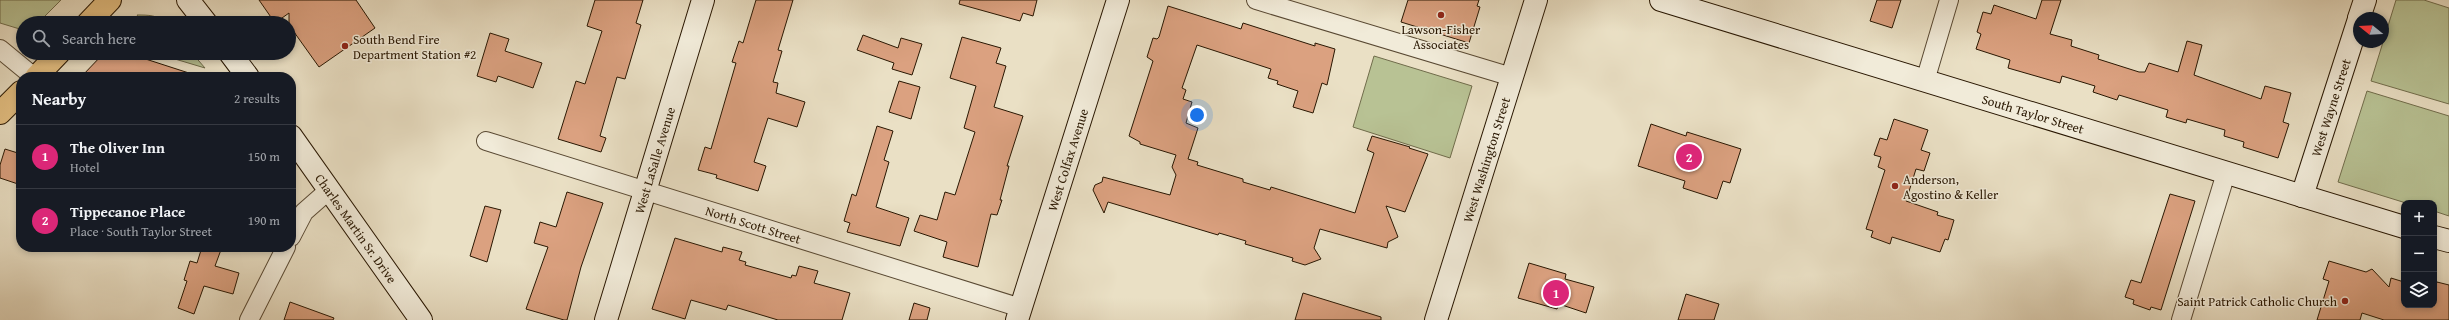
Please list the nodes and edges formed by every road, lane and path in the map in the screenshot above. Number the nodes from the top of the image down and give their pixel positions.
1 (110, 0) edge
2 (188, 0) edge
3 (703, 0) edge
4 (1118, 0) edge
5 (1256, 0) edge
6 (1536, 0) edge
7 (1661, 0) edge
8 (1949, 0) edge
9 (2365, 0) edge
10 (2361, 12) edge
11 (95, 16) edge
12 (201, 16) edge
13 (2353, 38) edge
14 (0, 49) edge
15 (52, 60) edge
16 (235, 60) edge
17 (29, 72) edge
18 (40, 72) edge
19 (244, 72) edge
20 (1512, 77) junction
21 (1925, 81) junction
22 (16, 97) edge
23 (0, 113) edge
24 (486, 141) dead end
25 (296, 143) edge
26 (2226, 173) junction
27 (646, 189) junction
28 (329, 190) junction
29 (2302, 196) junction
30 (296, 227) edge
31 (2401, 227) edge
32 (2437, 238) edge
33 (2449, 241) edge
34 (283, 252) edge
35 (1019, 314) edge
36 (249, 320) edge
37 (421, 320) edge
38 (606, 320) edge
39 (1436, 320) edge
40 (2181, 320) edge

1 - 11 main road
2 - 12 street
3 - 27 street, West LaSalle Avenue
4 - 35 street, West Colfax Avenue
5 - 20 street
6 - 20 street, West Washington Street
7 - 21 street, South Taylor Street
8 - 21 street
9 - 10 street, West Wayne Street
13 - 29 street, West Wayne Street
14 - 17 street
15 - 18 main road
16 - 19 street
20 - 39 street, West Washington Street
21 - 26 street, South Taylor Street
22 - 23 main road
24 - 27 street, North Scott Street
25 - 28 street, Charles Martin Sr. Drive
26 - 29 street, South Taylor Street
26 - 40 street
27 - 35 street, North Scott Street
27 - 38 street, West LaSalle Avenue
28 - 30 street
28 - 37 street, Charles Martin Sr. Drive
29 - 31 street, South Taylor Street
32 - 33 street
34 - 36 street

